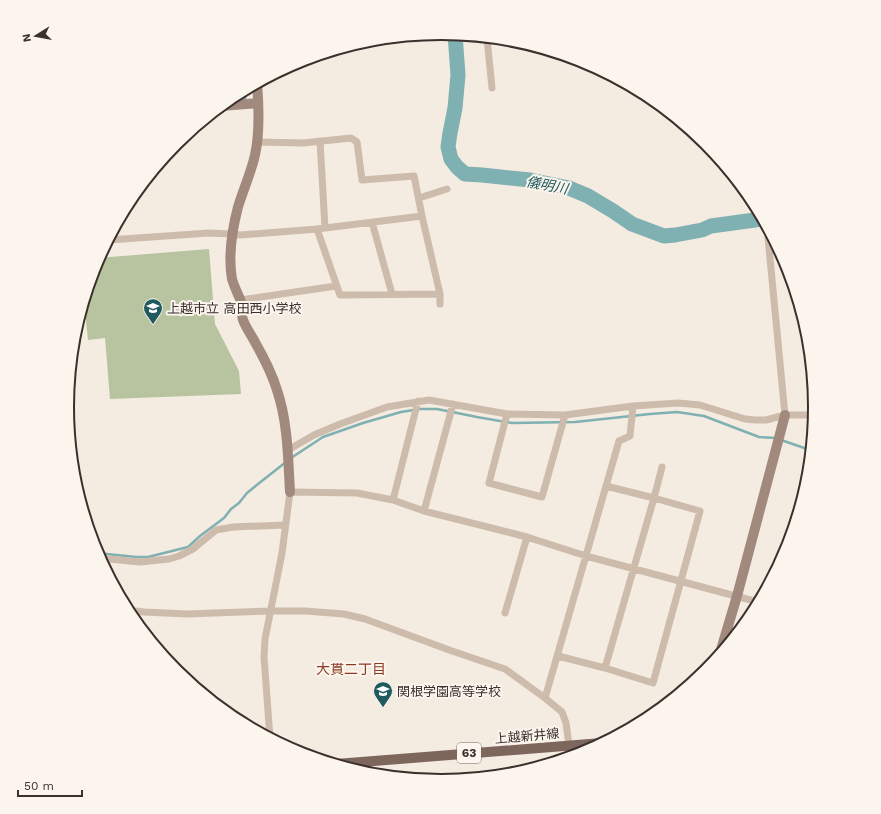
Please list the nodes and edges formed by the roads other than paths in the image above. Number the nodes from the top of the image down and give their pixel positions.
1 (487, 43) edge
2 (492, 88) dead end
3 (257, 89) edge
4 (258, 103) junction
5 (233, 105) edge
6 (320, 141) junction
7 (257, 142) junction
8 (447, 189) dead end
9 (418, 198) junction
10 (422, 216) junction
11 (372, 222) junction
12 (325, 228) junction
13 (317, 229) junction
14 (232, 234) junction
15 (114, 240) edge
16 (768, 242) edge
17 (336, 286) junction
18 (392, 294) junction
19 (440, 294) junction
20 (240, 300) junction
21 (440, 304) dead end
22 (418, 401) junction
23 (453, 404) junction
24 (633, 406) junction
25 (507, 414) junction
26 (565, 415) junction
27 (785, 415) junction
28 (808, 415) edge
29 (288, 450) junction
30 (662, 467) dead end
31 (606, 486) junction
32 (290, 492) junction
33 (654, 498) junction
34 (393, 500) junction
35 (424, 511) junction
36 (286, 525) junction
37 (527, 537) junction
38 (586, 556) junction
39 (106, 559) edge
40 (633, 568) junction
41 (680, 581) junction
42 (737, 596) junction
43 (752, 600) edge
44 (135, 611) edge
45 (271, 611) junction
46 (505, 613) dead end
47 (724, 639) edge
48 (558, 656) junction
49 (605, 668) junction
50 (545, 698) junction
51 (270, 732) edge
52 (585, 744) edge
53 (569, 745) junction
54 (352, 763) edge

1 - 2 street
3 - 4 street
4 - 5 street
4 - 7 street
6 - 7 street
6 - 9 street
6 - 12 street
7 - 14 street
8 - 9 street
9 - 10 street
10 - 11 street
10 - 19 street
11 - 12 street
11 - 18 street
12 - 13 street
13 - 14 street
13 - 17 street
14 - 15 street
14 - 20 street
16 - 27 street
17 - 18 street
17 - 20 street
18 - 19 street
19 - 21 street
20 - 29 street
22 - 23 street
22 - 29 street
22 - 34 street
23 - 25 street
23 - 35 street
24 - 26 street
24 - 27 street
24 - 31 street
25 - 26 street
25 - 26 street
27 - 28 street
27 - 42 street
29 - 32 street
30 - 33 street
31 - 33 street
31 - 38 street
32 - 34 street
32 - 36 street
33 - 40 street
33 - 41 street
34 - 35 street
35 - 37 street
36 - 39 street
36 - 45 street
37 - 38 street
37 - 46 street
38 - 40 street
38 - 48 street
40 - 41 street
40 - 49 street
41 - 42 street
41 - 49 street
42 - 43 street
42 - 47 street
44 - 45 street
45 - 50 street
45 - 51 street
48 - 49 street
48 - 50 street
50 - 53 street
52 - 53 main road, 上越新井線 / 63
53 - 54 main road, 上越新井線 / 63

